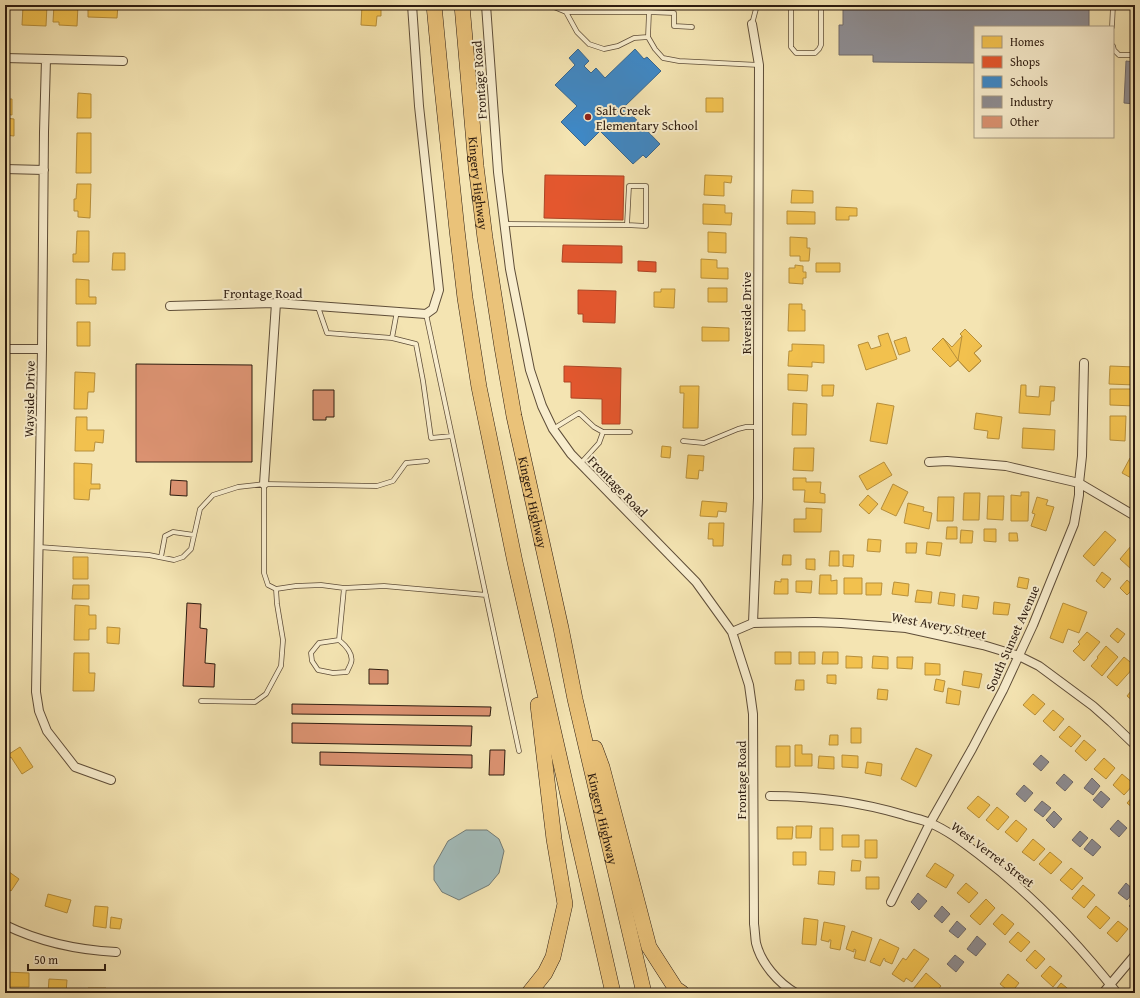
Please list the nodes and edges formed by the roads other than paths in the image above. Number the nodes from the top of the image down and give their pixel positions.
1 (412, 5) edge
2 (434, 5) edge
3 (462, 5) edge
4 (486, 5) edge
5 (550, 5) edge
6 (757, 5) edge
7 (791, 5) edge
8 (821, 5) edge
9 (1113, 5) edge
10 (566, 12) junction
11 (649, 12) junction
12 (752, 24) joint
13 (1112, 26) edge
14 (692, 27) dead end
15 (648, 37) junction
16 (1114, 50) edge
17 (1135, 55) edge
18 (5, 58) edge
19 (46, 59) junction
20 (123, 61) dead end
21 (759, 65) junction
22 (5, 169) edge
23 (44, 170) junction
24 (504, 224) junction
25 (627, 225) junction
26 (276, 303) junction
27 (170, 306) dead end
28 (318, 306) junction
29 (397, 312) junction
30 (426, 314) junction
31 (392, 338) junction
32 (5, 349) edge
33 (42, 349) junction
34 (1084, 363) dead end
35 (758, 427) junction
36 (553, 429) junction
37 (603, 432) junction
38 (630, 432) dead end
39 (452, 436) junction
40 (683, 441) dead end
41 (427, 461) dead end
42 (929, 462) dead end
43 (580, 464) junction
44 (1079, 483) junction
45 (264, 484) junction
46 (1135, 516) edge
47 (194, 535) junction
48 (38, 547) junction
49 (161, 557) junction
50 (515, 562) junction
51 (344, 588) junction
52 (276, 589) junction
53 (486, 595) junction
54 (753, 623) junction
55 (732, 632) junction
56 (339, 640) junction
57 (1019, 656) junction
58 (575, 699) junction
59 (201, 701) dead end
60 (1135, 745) edge
61 (519, 751) dead end
62 (111, 780) dead end
63 (770, 796) dead end
64 (930, 823) junction
65 (891, 902) dead end
66 (5, 925) edge
67 (116, 952) dead end
68 (1135, 955) edge
69 (1110, 984) junction
70 (529, 993) edge
71 (613, 993) edge
72 (644, 993) edge
73 (682, 993) edge
74 (796, 993) edge
75 (1103, 993) edge
76 (1117, 993) edge

1 - 30 street
2 - 50 highway, Kingery Highway
3 - 58 highway, Kingery Highway
4 - 24 street, Frontage Road
5 - 10 lane
6 - 12 lane, Riverside Drive
7 - 8 lane
9 - 13 lane
10 - 11 lane
10 - 15 lane
11 - 14 lane
11 - 15 lane
12 - 21 street, Riverside Drive
15 - 21 lane
16 - 17 lane
18 - 19 street
19 - 20 street
19 - 23 street, Wayside Drive
21 - 35 street, Riverside Drive
22 - 23 street
23 - 33 street, Wayside Drive
24 - 25 lane
24 - 36 street, Frontage Road
25 - 25 lane
26 - 27 street, Frontage Road
26 - 28 street, Frontage Road
26 - 45 street
28 - 29 street, Frontage Road
28 - 31 lane
29 - 30 street, Frontage Road
29 - 31 lane
30 - 39 lane
31 - 39 lane
32 - 33 street
33 - 48 street, Wayside Drive
34 - 44 street, South Sunset Avenue
35 - 40 lane
35 - 54 street, Riverside Drive
36 - 37 lane
36 - 43 street, Frontage Road
37 - 38 lane
37 - 43 lane
39 - 53 lane
41 - 45 lane
42 - 44 street
43 - 55 street, Frontage Road
44 - 46 street
44 - 57 street, South Sunset Avenue
45 - 47 lane
45 - 52 lane
47 - 49 lane
47 - 49 lane
48 - 49 lane
48 - 62 street, Wayside Drive
50 - 70 highway
50 - 71 highway, Kingery Highway
51 - 52 lane
51 - 53 lane
51 - 56 lane
52 - 59 lane
53 - 61 lane
54 - 55 street, West Avery Street
54 - 57 street, West Avery Street
55 - 74 street, Frontage Road
56 - 56 lane
57 - 60 street, West Avery Street
57 - 64 street, South Sunset Avenue
58 - 72 highway, Kingery Highway
58 - 73 highway
63 - 64 street, West Verret Street
64 - 65 street, South Sunset Avenue
64 - 69 street, West Verret Street
66 - 67 street
68 - 69 street
69 - 75 street
69 - 76 street, West Verret Street

